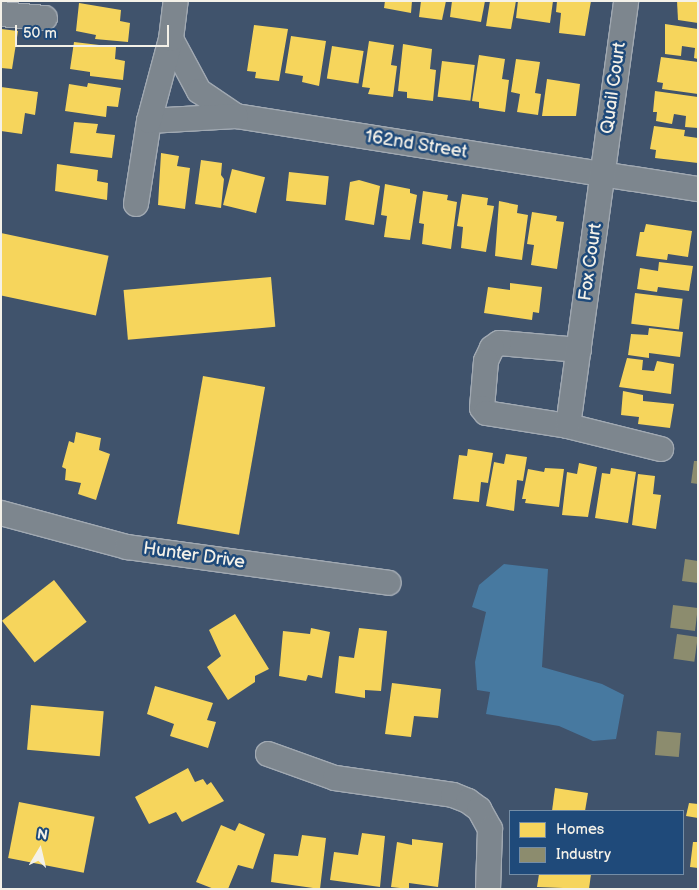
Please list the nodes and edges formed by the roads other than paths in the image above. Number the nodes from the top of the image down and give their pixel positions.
1 (176, 1) edge
2 (626, 1) edge
3 (1, 14) edge
4 (45, 18) dead end
5 (171, 39) junction
6 (236, 116) junction
7 (149, 121) junction
8 (603, 174) junction
9 (698, 189) edge
10 (136, 204) dead end
11 (578, 350) junction
12 (568, 426) junction
13 (661, 450) dead end
14 (1, 513) edge
15 (389, 583) dead end
16 (268, 754) dead end
17 (488, 889) edge

1 - 5 street
2 - 8 street, Quail Court
3 - 4 street
5 - 6 street, 162nd Street
5 - 7 street
6 - 7 street
6 - 8 street, 162nd Street
7 - 10 street
8 - 9 street, 162nd Street
8 - 11 street, Fox Court
11 - 12 street, Fox Court
11 - 12 street
12 - 13 street
14 - 15 street, Hunter Drive
16 - 17 street

